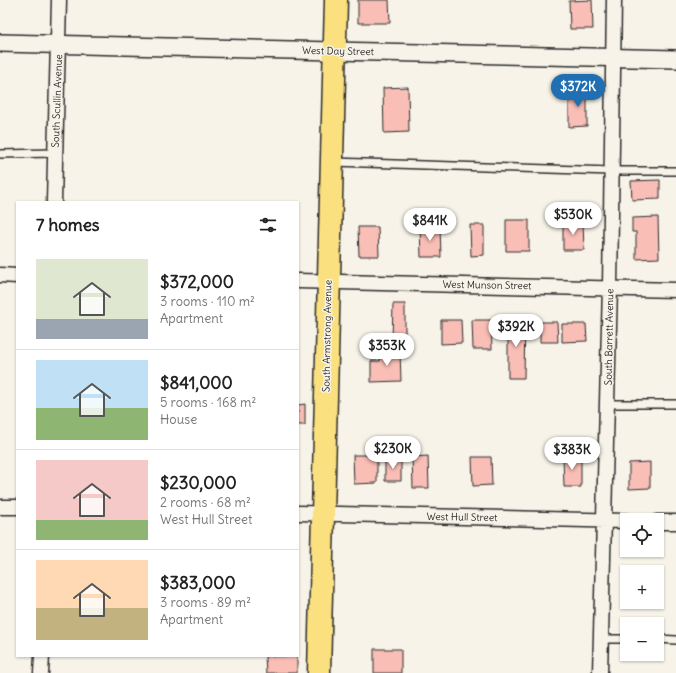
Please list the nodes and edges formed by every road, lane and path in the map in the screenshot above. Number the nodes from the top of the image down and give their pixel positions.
1 (59, 0) edge
2 (336, 0) edge
3 (614, 0) edge
4 (0, 43) edge
5 (59, 44) junction
6 (335, 51) junction
7 (612, 58) junction
8 (676, 59) edge
9 (55, 153) junction
10 (0, 154) edge
11 (332, 162) junction
12 (611, 171) junction
13 (676, 171) edge
14 (54, 201) edge
15 (0, 275) edge
16 (16, 276) edge
17 (299, 281) edge
18 (328, 282) junction
19 (610, 288) junction
20 (676, 290) edge
21 (607, 404) junction
22 (676, 404) edge
23 (0, 507) edge
24 (16, 507) edge
25 (299, 513) edge
26 (324, 514) junction
27 (604, 521) junction
28 (620, 521) edge
29 (664, 522) edge
30 (676, 522) edge
31 (601, 639) junction
32 (620, 639) edge
33 (664, 640) edge
34 (676, 640) edge
35 (42, 657) edge
36 (42, 673) edge
37 (319, 673) edge
38 (600, 673) edge

1 - 5 street, South Scullin Avenue
2 - 6 main road, South Armstrong Avenue
3 - 7 street, South Barrett Avenue
4 - 5 street, West Day Street
5 - 6 street, West Day Street
5 - 9 street, South Scullin Avenue
6 - 7 street, West Day Street
6 - 11 main road, South Armstrong Avenue
7 - 8 street, West Day Street
7 - 12 street, South Barrett Avenue
9 - 10 lane
9 - 14 street, South Scullin Avenue
11 - 12 lane
11 - 18 main road, South Armstrong Avenue
12 - 13 lane
12 - 19 street, South Barrett Avenue
15 - 16 street
17 - 18 street, West Munson Street
18 - 19 street, West Munson Street
18 - 26 main road, South Armstrong Avenue
19 - 20 street, West Munson Street
19 - 21 street, South Barrett Avenue
21 - 22 lane
21 - 27 street, South Barrett Avenue
23 - 24 street
25 - 26 street, West Hull Street
26 - 27 street, West Hull Street
26 - 37 main road, South Armstrong Avenue
27 - 28 street, West Hull Street
27 - 31 street, South Barrett Avenue
29 - 30 street
31 - 32 lane
31 - 38 street, South Barrett Avenue
33 - 34 lane
35 - 36 street

